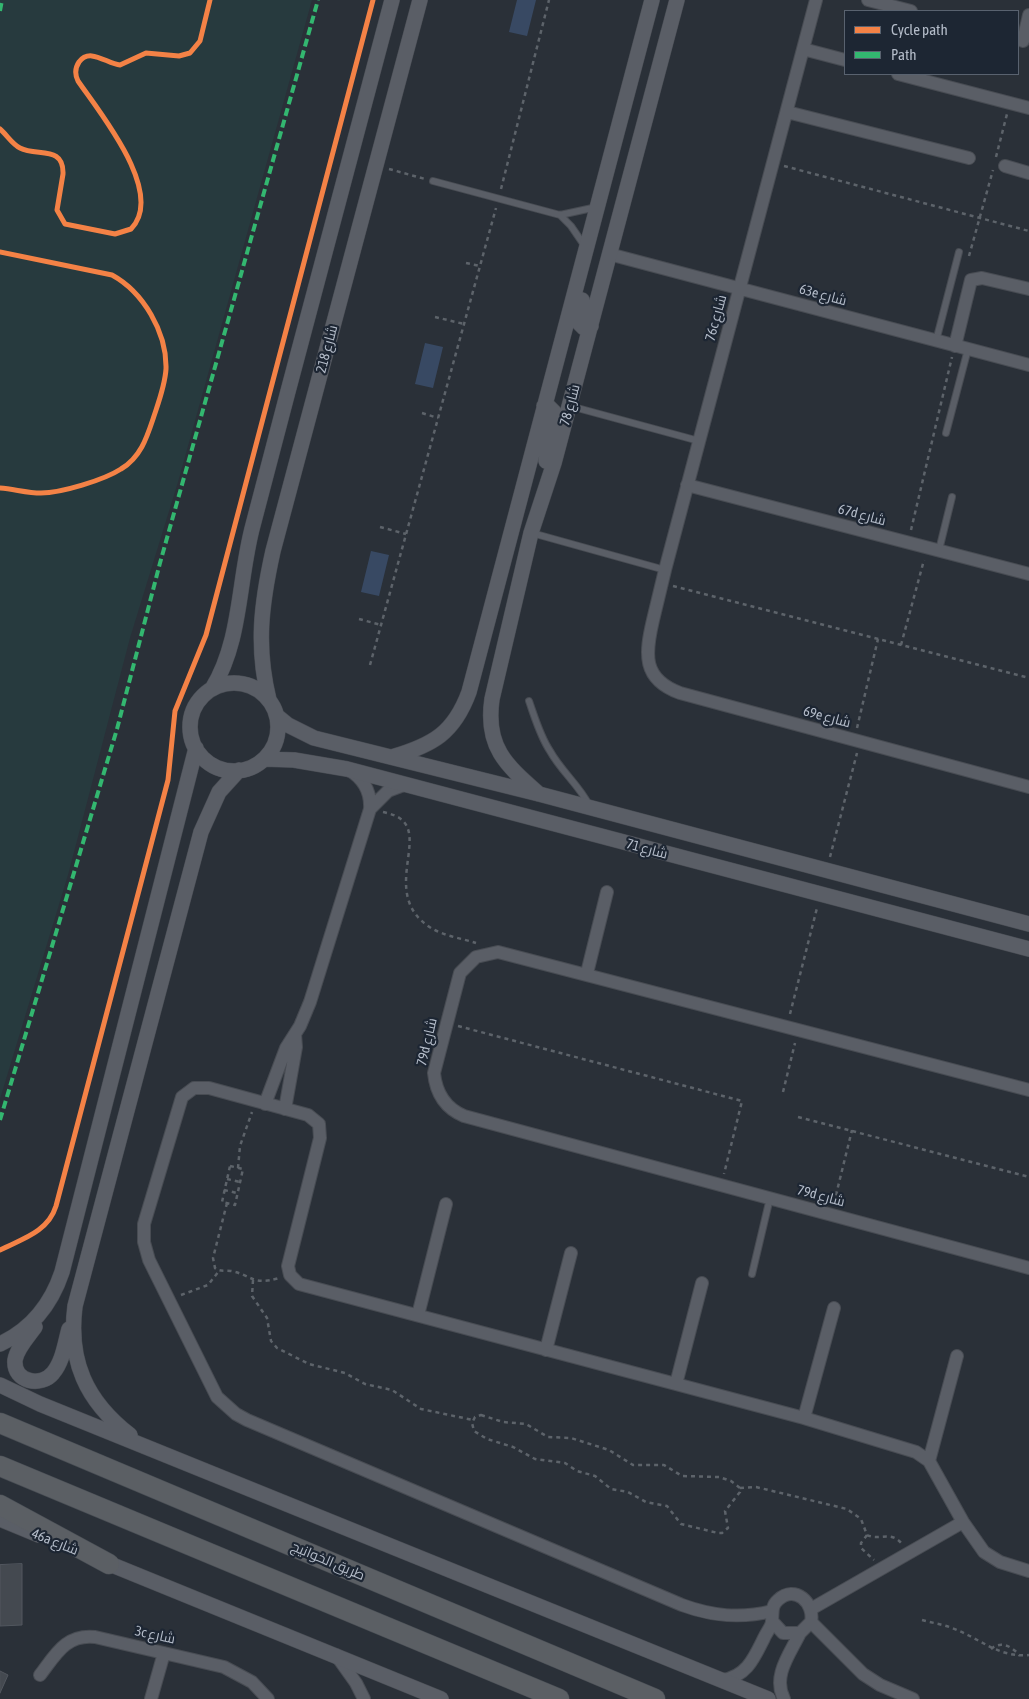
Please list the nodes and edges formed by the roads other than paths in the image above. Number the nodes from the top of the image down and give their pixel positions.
1 (392, 0) edge
2 (420, 0) edge
3 (652, 0) edge
4 (677, 0) edge
5 (816, 0) edge
6 (868, 0) edge
7 (907, 10) edge
8 (1029, 14) edge
9 (1023, 41) edge
10 (803, 49) junction
11 (844, 60) edge
12 (902, 75) edge
13 (1029, 108) edge
14 (787, 112) junction
15 (969, 158) dead end
16 (1005, 166) dead end
17 (1029, 173) edge
18 (433, 181) road end
19 (598, 207) junction
20 (560, 215) junction
21 (587, 252) junction
22 (959, 252) dead end
23 (609, 254) junction
24 (739, 289) junction
25 (1029, 289) edge
26 (591, 326) junction
27 (936, 341) junction
28 (955, 346) junction
29 (968, 350) junction
30 (1029, 366) edge
31 (544, 406) junction
32 (570, 406) junction
33 (946, 433) dead end
34 (699, 441) junction
35 (549, 478) junction
36 (687, 485) junction
37 (952, 497) dead end
38 (531, 532) junction
39 (933, 548) junction
40 (665, 570) junction
41 (1029, 574) edge
42 (647, 644) joint
43 (212, 689) junction
44 (269, 700) junction
45 (530, 701) dead end
46 (277, 716) junction
47 (196, 748) junction
48 (392, 756) junction
49 (264, 759) junction
50 (347, 769) junction
51 (239, 770) junction
52 (404, 785) junction
53 (1029, 787) edge
54 (539, 794) junction
55 (590, 808) junction
56 (370, 809) junction
57 (607, 892) dead end
58 (1029, 924) edge
59 (1029, 950) edge
60 (587, 973) junction
61 (295, 1034) junction
62 (1029, 1090) edge
63 (260, 1102) junction
64 (285, 1109) junction
65 (770, 1198) junction
66 (446, 1204) dead end
67 (571, 1253) dead end
68 (1029, 1268) edge
69 (752, 1274) dead end
70 (702, 1283) dead end
71 (48, 1304) junction
72 (75, 1306) junction
73 (834, 1308) dead end
74 (418, 1315) junction
75 (0, 1344) edge
76 (546, 1350) junction
77 (957, 1356) dead end
78 (676, 1384) junction
79 (0, 1385) edge
80 (804, 1418) junction
81 (0, 1423) edge
82 (141, 1444) junction
83 (929, 1461) junction
84 (0, 1466) edge
85 (0, 1504) edge
86 (0, 1519) edge
87 (963, 1522) junction
88 (109, 1564) junction
89 (1029, 1571) edge
90 (811, 1609) junction
91 (772, 1616) junction
92 (811, 1622) junction
93 (794, 1634) junction
94 (164, 1652) junction
95 (336, 1655) junction
96 (40, 1675) dead end
97 (723, 1680) junction
98 (151, 1699) edge
99 (268, 1699) edge
100 (364, 1699) edge
101 (441, 1699) edge
102 (558, 1699) edge
103 (655, 1699) edge
104 (768, 1699) edge
105 (784, 1699) edge
106 (912, 1699) edge

1 - 43 street
2 - 44 street, شارع 218
3 - 19 street, شارع 78
4 - 23 street, شارع 78
5 - 10 street, 76c شارع
6 - 7 street
8 - 9 street
10 - 11 street
10 - 14 street, 76c شارع
12 - 13 street
14 - 15 street
14 - 24 street, 76c شارع
16 - 17 street
18 - 20 lane
19 - 20 lane
19 - 21 street, شارع 78
20 - 21 lane
21 - 26 street
21 - 31 street, شارع 78
22 - 27 lane
23 - 24 street, 63e شارع
23 - 26 street, شارع 78
24 - 27 street, 63e شارع
24 - 34 street, 76c شارع
25 - 28 street
26 - 32 street, شارع 78
27 - 28 street, 63e شارع
28 - 29 street, 63e شارع
29 - 30 street, 63e شارع
29 - 33 lane
31 - 35 street
31 - 48 street, شارع 78
32 - 34 lane
32 - 35 street, شارع 78
34 - 36 street, 76c شارع
35 - 38 street, شارع 78
36 - 39 street, 67d شارع
36 - 40 street, 76c شارع
37 - 39 lane
38 - 40 lane
38 - 54 street, شارع 78
39 - 41 street, 67d شارع
40 - 42 street, 76c شارع
42 - 53 street, 69e شارع
43 - 44 street
43 - 47 street
44 - 46 street
45 - 55 lane
46 - 48 street, شارع 71
46 - 49 street
47 - 51 street
47 - 71 street
48 - 54 street, شارع 71
49 - 50 street, شارع 71
49 - 51 street
50 - 52 street, شارع 71
50 - 56 street
51 - 72 street
52 - 56 street
52 - 59 street, شارع 71
54 - 55 street, شارع 71
55 - 58 street, شارع 71
56 - 61 street
57 - 60 street
60 - 62 street, 79d شارع
60 - 65 street, 79d شارع
61 - 63 street
61 - 64 street
63 - 64 street
63 - 91 street
64 - 74 street
65 - 68 street, 79d شارع
65 - 69 lane
66 - 74 street
67 - 76 street
70 - 78 street
71 - 72 street
71 - 75 street
72 - 82 street
73 - 80 street
74 - 76 street
76 - 78 street
77 - 83 street
78 - 80 street
79 - 82 street
80 - 83 street
81 - 103 highway, طريق الخوانيج
82 - 97 street
83 - 87 street
84 - 102 highway
85 - 88 highway
86 - 88 street, 46a شارع
87 - 89 street
87 - 90 street
88 - 95 street, 46a شارع
90 - 91 street
90 - 92 street
91 - 93 street
91 - 97 street
92 - 93 street
92 - 106 street
93 - 105 street
94 - 96 street, 3c شارع
94 - 98 street
94 - 99 street, 3c شارع
95 - 100 street
95 - 101 street, 46a شارع
97 - 104 street

